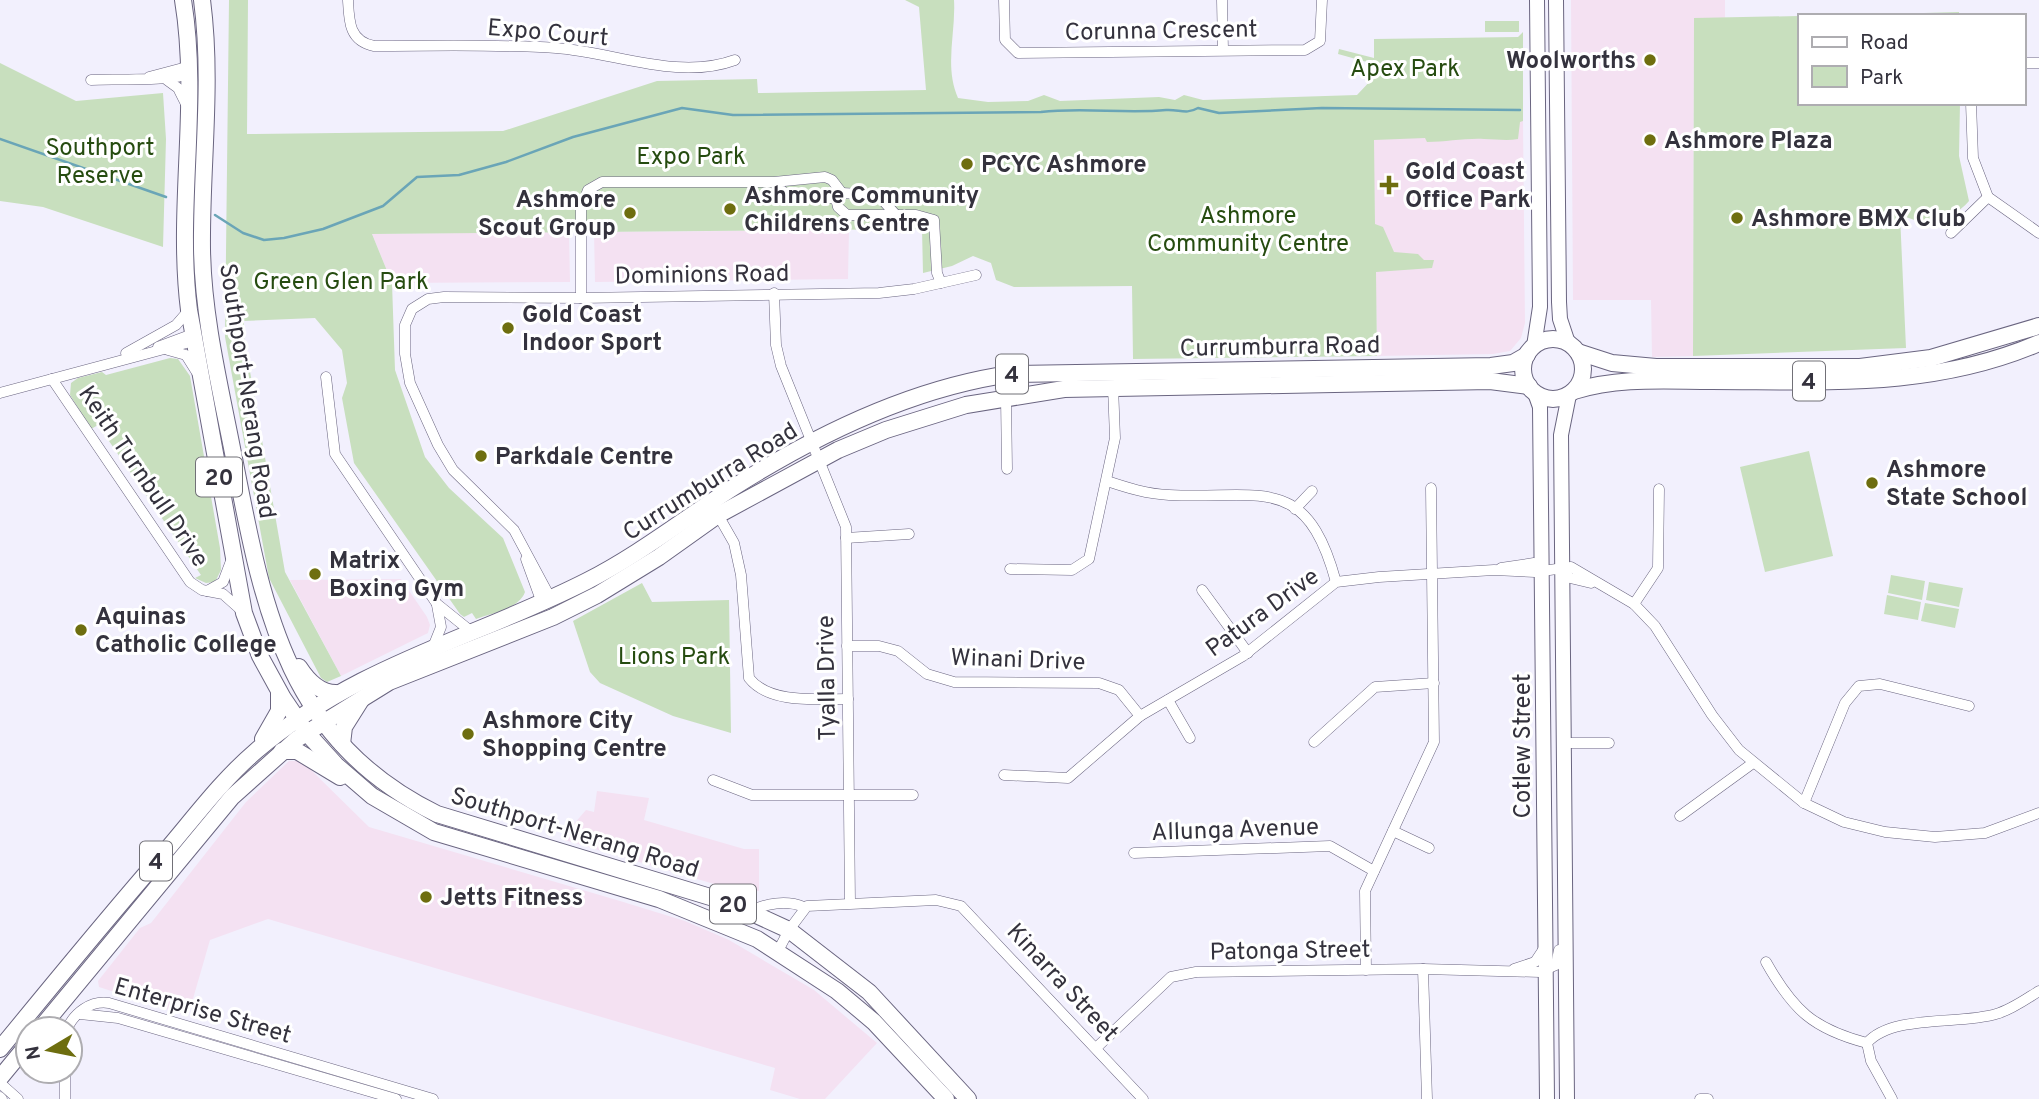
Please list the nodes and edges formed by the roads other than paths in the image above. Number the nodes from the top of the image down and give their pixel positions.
1 (183, 0) edge
2 (202, 0) edge
3 (348, 0) edge
4 (1004, 0) edge
5 (1222, 0) edge
6 (1322, 0) edge
7 (1538, 0) edge
8 (1556, 0) edge
9 (357, 40) junction
10 (347, 48) dead end
11 (1223, 50) junction
12 (735, 60) dead end
13 (189, 73) junction
14 (207, 73) junction
15 (149, 77) junction
16 (167, 79) junction
17 (91, 80) dead end
18 (1971, 105) edge
19 (188, 111) junction
20 (774, 181) junction
21 (839, 195) junction
22 (1987, 197) junction
23 (896, 215) junction
24 (2038, 230) edge
25 (1951, 233) dead end
26 (976, 275) dead end
27 (941, 283) junction
28 (774, 293) junction
29 (581, 298) junction
30 (189, 310) junction
31 (2039, 326) edge
32 (211, 334) junction
33 (194, 337) junction
34 (2039, 343) edge
35 (1573, 347) junction
36 (155, 350) junction
37 (1531, 351) junction
38 (110, 362) junction
39 (1056, 372) junction
40 (326, 377) dead end
41 (52, 379) junction
42 (1113, 386) junction
43 (202, 387) junction
44 (1532, 389) junction
45 (0, 393) edge
46 (1572, 393) junction
47 (1006, 398) junction
48 (816, 451) junction
49 (1007, 469) dead end
50 (1107, 481) junction
51 (1431, 488) dead end
52 (1659, 489) dead end
53 (1312, 491) dead end
54 (1295, 509) junction
55 (718, 515) junction
56 (909, 534) dead end
57 (846, 538) junction
58 (233, 555) junction
59 (1010, 569) dead end
60 (1544, 569) junction
61 (1562, 570) junction
62 (256, 573) junction
63 (1432, 574) junction
64 (1336, 582) junction
65 (1202, 590) dead end
66 (207, 591) junction
67 (437, 604) junction
68 (1634, 604) junction
69 (551, 608) junction
70 (244, 613) junction
71 (473, 633) junction
72 (847, 646) junction
73 (433, 647) junction
74 (1248, 653) junction
75 (1434, 683) junction
76 (279, 692) junction
77 (336, 693) junction
78 (365, 695) junction
79 (848, 699) junction
80 (1168, 700) junction
81 (1969, 706) dead end
82 (318, 714) junction
83 (1140, 716) junction
84 (301, 726) junction
85 (1190, 738) dead end
86 (1314, 742) dead end
87 (1562, 743) junction
88 (1609, 743) dead end
89 (342, 744) junction
90 (282, 751) junction
91 (254, 753) junction
92 (1754, 763) junction
93 (1004, 775) dead end
94 (713, 780) dead end
95 (361, 788) junction
96 (849, 795) junction
97 (913, 795) dead end
98 (1804, 803) junction
99 (2039, 813) edge
100 (441, 816) junction
101 (1680, 816) dead end
102 (1393, 831) junction
103 (434, 832) junction
104 (1429, 848) dead end
105 (1134, 853) dead end
106 (1374, 870) junction
107 (1564, 889) junction
108 (850, 902) junction
109 (804, 907) junction
110 (749, 912) junction
111 (789, 929) junction
112 (1546, 936) junction
113 (778, 951) junction
114 (1766, 962) dead end
115 (1423, 969) junction
116 (1513, 969) junction
117 (1366, 970) junction
118 (1546, 971) junction
119 (2039, 991) edge
120 (79, 1014) joint
121 (52, 1015) edge
122 (1867, 1043) junction
123 (1096, 1048) junction
124 (0, 1049) edge
125 (14, 1062) edge
126 (0, 1080) edge
127 (65, 1087) joint
128 (18, 1099) edge
129 (57, 1099) edge
130 (65, 1099) edge
131 (396, 1099) edge
132 (433, 1099) edge
133 (946, 1099) edge
134 (968, 1099) edge
135 (1143, 1099) edge
136 (1427, 1099) edge
137 (1547, 1099) edge
138 (1567, 1099) edge
139 (1700, 1099) edge
140 (1708, 1099) edge
141 (1892, 1099) edge

1 - 13 main road, Southport-Nerang Road / 20
2 - 14 main road, Southport-Nerang Road / 20
3 - 9 street
4 - 11 street, Corunna Crescent
5 - 11 street
6 - 11 street, Corunna Crescent
7 - 37 main road
8 - 35 main road
9 - 10 street
9 - 12 street, Expo Court
13 - 14 main road
13 - 15 street
13 - 16 street
13 - 19 main road, Southport-Nerang Road / 20
14 - 32 main road, Southport-Nerang Road / 20
15 - 16 street
15 - 17 street
16 - 19 street
18 - 22 street
19 - 30 main road, Southport-Nerang Road / 20
20 - 21 street
20 - 21 street
20 - 29 street
21 - 23 street
21 - 23 street
22 - 24 street
22 - 25 street
23 - 27 street
26 - 27 street, Dominions Road
27 - 28 street, Dominions Road
28 - 29 street, Dominions Road
28 - 48 street, Tyalla Drive
29 - 69 street, Dominions Road
30 - 33 main road, Southport-Nerang Road / 20
30 - 38 street
31 - 35 main road, 4
32 - 33 main road
32 - 62 main road, Southport-Nerang Road / 20
33 - 36 street
33 - 43 main road, Southport-Nerang Road / 20
34 - 46 main road, 4
35 - 37 main road, 4
35 - 46 main road
36 - 38 street
36 - 43 street
37 - 39 main road, Currumburra Road / 4
37 - 44 main road
38 - 41 street
39 - 42 main road
39 - 48 main road, Currumburra Road / 4
40 - 67 street
41 - 45 street
41 - 66 street, Keith Turnbull Drive
42 - 44 main road, Currumburra Road / 4
42 - 47 main road, Currumburra Road / 4
42 - 50 street
43 - 58 main road, Southport-Nerang Road / 20
44 - 46 main road, 4
44 - 60 main road, Cotlew Street
46 - 61 main road, Cotlew Street
47 - 48 main road, Currumburra Road / 4
47 - 49 street
48 - 55 main road, Currumburra Road / 4
48 - 57 street, Tyalla Drive
48 - 69 main road, Currumburra Road / 4
50 - 54 street
50 - 59 street
51 - 63 street
52 - 68 street
53 - 54 street
54 - 64 street
55 - 69 main road, Currumburra Road / 4
55 - 79 street
56 - 57 street
57 - 72 street, Tyalla Drive
58 - 66 street, Keith Turnbull Drive
58 - 70 main road, Southport-Nerang Road / 20
60 - 61 street, Patura Drive
60 - 63 street, Patura Drive
60 - 112 main road, Cotlew Street
61 - 68 street
61 - 87 main road, Cotlew Street
62 - 77 main road
62 - 82 main road, Southport-Nerang Road / 20
63 - 64 street, Patura Drive
63 - 75 street
64 - 74 street, Patura Drive
65 - 74 street
66 - 70 street, Keith Turnbull Drive
67 - 71 street
67 - 73 street
68 - 92 street
69 - 71 main road, Currumburra Road / 4
69 - 78 main road, Currumburra Road / 4
70 - 76 main road, Southport-Nerang Road / 20
71 - 73 main road, Currumburra Road / 4
72 - 79 street, Tyalla Drive
72 - 83 street, Winani Drive
73 - 77 main road, Currumburra Road / 4
74 - 80 street, Patura Drive
75 - 86 street
75 - 102 street
76 - 84 main road, Southport-Nerang Road / 20
76 - 91 main road
77 - 82 main road, Currumburra Road / 4
78 - 82 main road, Currumburra Road / 4
78 - 89 main road
79 - 96 street, Tyalla Drive
80 - 83 street, Patura Drive
80 - 85 street
81 - 98 street
82 - 84 main road, 4
82 - 89 main road, Southport-Nerang Road / 20
83 - 93 street, Patura Drive
84 - 90 main road, 4
84 - 91 main road, 4
84 - 95 main road, Southport-Nerang Road / 20
87 - 88 street
87 - 107 main road, Cotlew Street
89 - 100 main road, Southport-Nerang Road / 20
90 - 95 main road
90 - 121 main road, 4
91 - 124 main road, 4
92 - 98 street
92 - 101 street
94 - 96 street
95 - 103 main road, Southport-Nerang Road / 20
96 - 97 street
96 - 108 street, Tyalla Drive
98 - 99 street
100 - 103 main road
100 - 110 main road, Southport-Nerang Road / 20
102 - 104 street
102 - 106 street
103 - 113 main road, Southport-Nerang Road / 20
105 - 106 street, Allunga Avenue
106 - 117 street
107 - 118 street
107 - 138 main road, Cotlew Street
108 - 109 street
108 - 123 street, Kinarra Street
109 - 110 street
109 - 111 street
110 - 111 main road, Southport-Nerang Road / 20
111 - 113 street
111 - 134 main road, Southport-Nerang Road / 20
112 - 116 street
112 - 118 main road, Cotlew Street
113 - 133 main road, Southport-Nerang Road / 20
114 - 122 street
115 - 116 street, Patonga Street
115 - 117 street, Patonga Street
115 - 136 street
116 - 118 street, Patonga Street
117 - 123 street, Patonga Street
118 - 137 main road, Cotlew Street
119 - 122 street
120 - 131 street, Enterprise Street
120 - 132 street, Enterprise Street
122 - 141 street
123 - 135 street, Kinarra Street
125 - 126 main road
126 - 128 street
127 - 129 street
127 - 130 street
139 - 140 street

